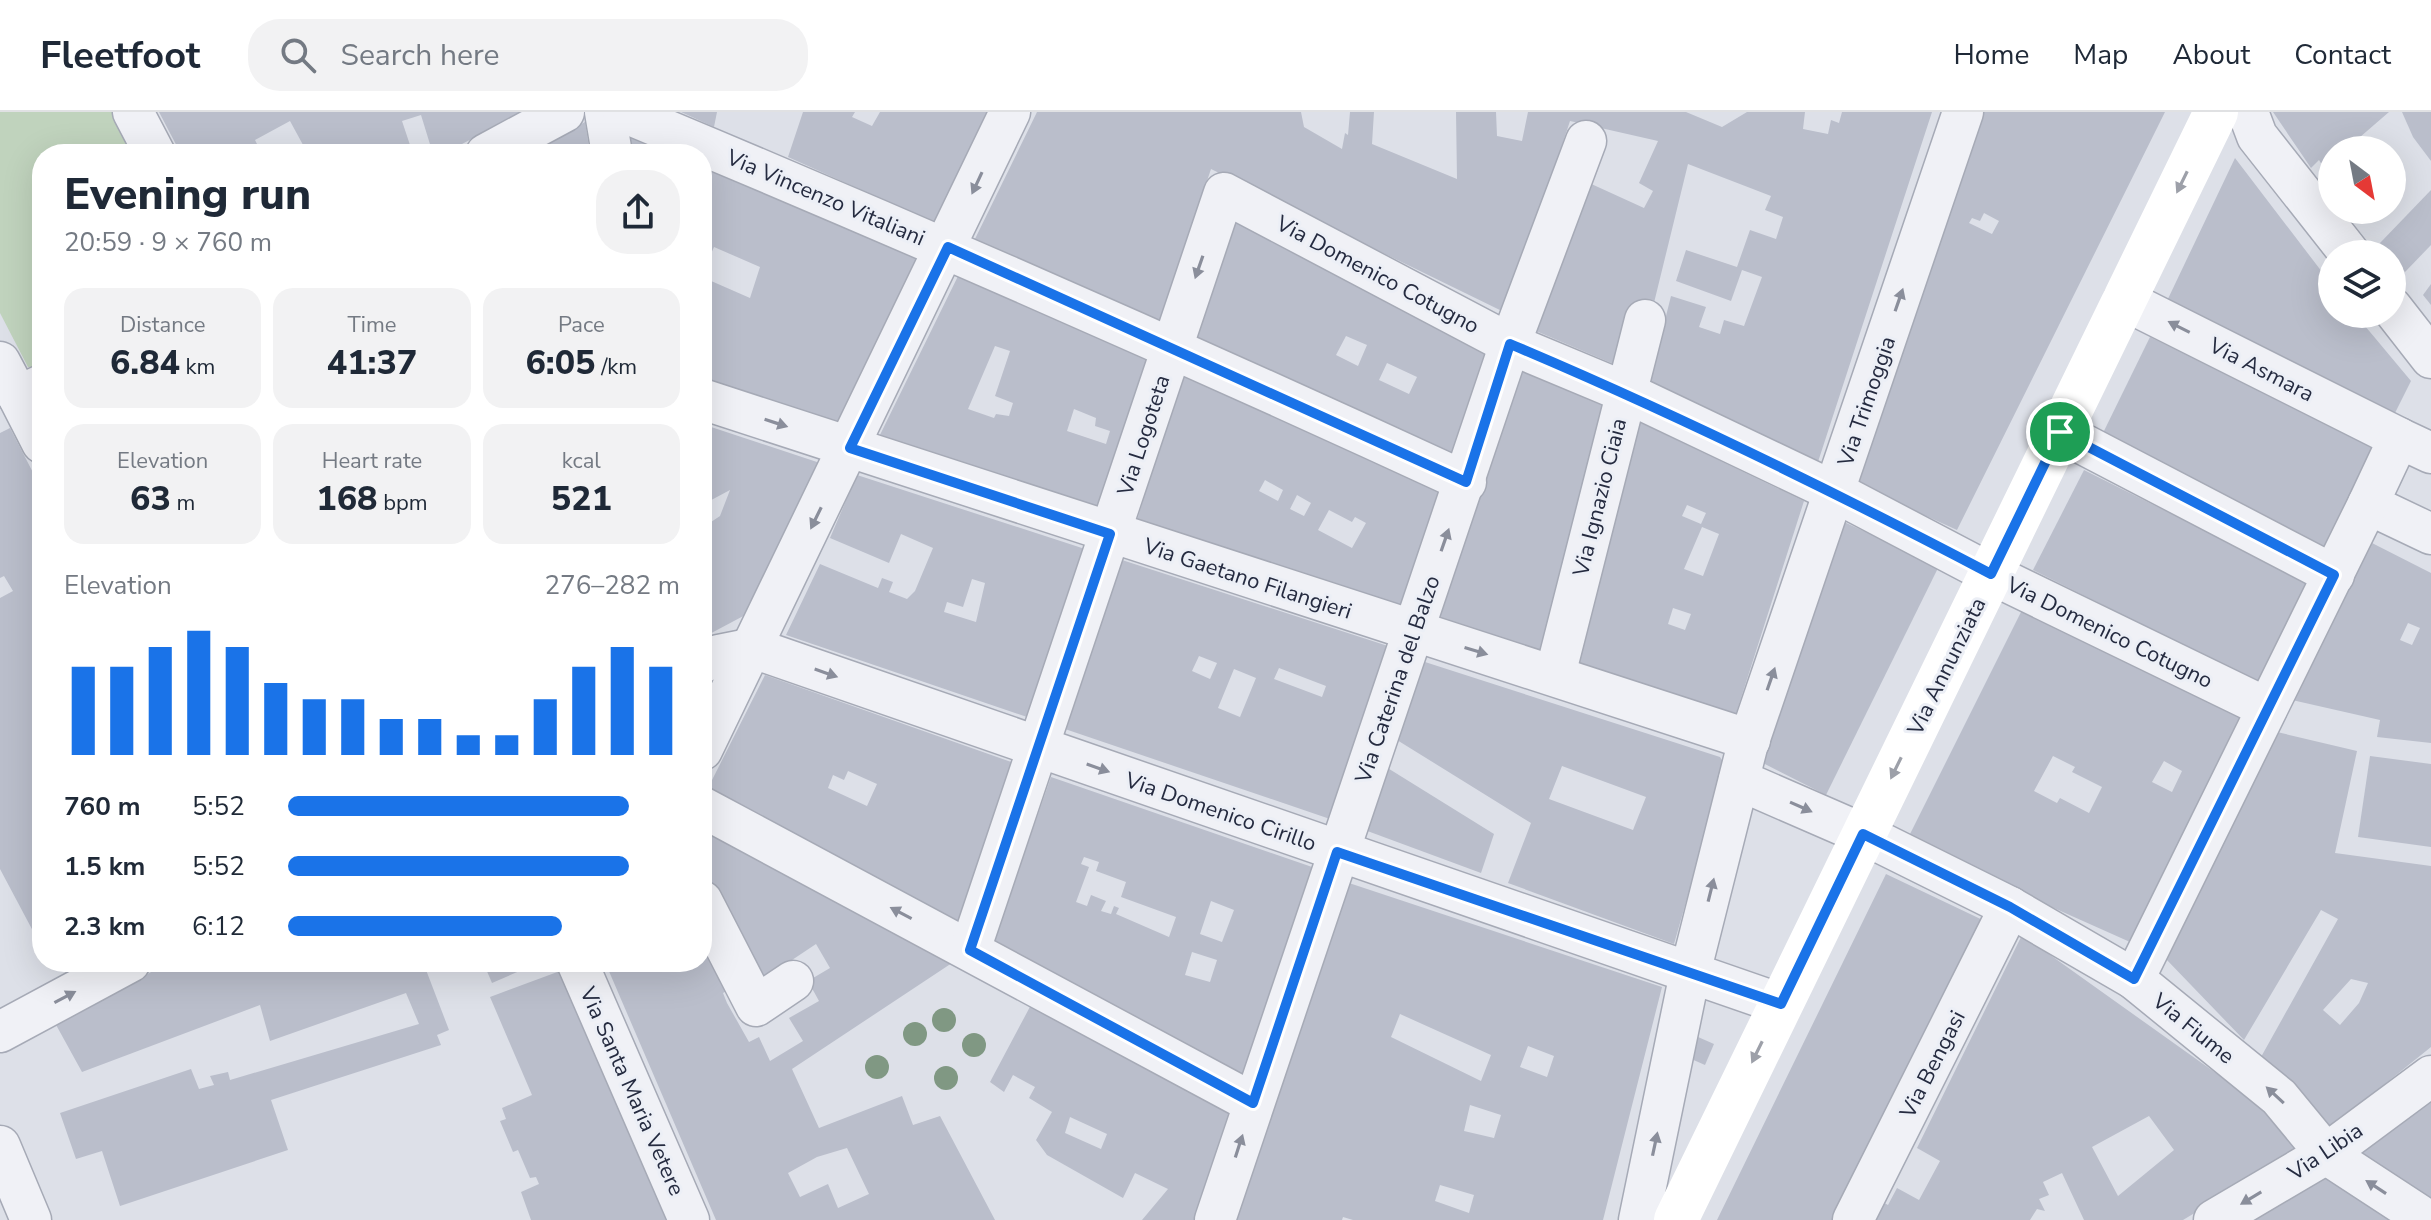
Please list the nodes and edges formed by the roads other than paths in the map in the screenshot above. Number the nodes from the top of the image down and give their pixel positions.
1 (133, 112) edge
2 (564, 112) edge
3 (605, 112) edge
4 (623, 112) edge
5 (1010, 112) edge
6 (1963, 112) edge
7 (2216, 112) edge
8 (2248, 112) edge
9 (1586, 141) dead end
10 (150, 144) edge
11 (505, 144) edge
12 (610, 144) edge
13 (700, 144) edge
14 (712, 149) edge
15 (1224, 193) joint
16 (2339, 240) edge
17 (948, 247) junction
18 (2124, 300) junction
19 (1645, 320) dead end
20 (2406, 326) edge
21 (1510, 344) junction
22 (1173, 346) junction
23 (2431, 358) edge
24 (0, 362) edge
25 (30, 391) edge
26 (1625, 392) junction
27 (712, 402) edge
28 (2060, 432) junction
29 (2415, 445) edge
30 (850, 448) junction
31 (1466, 482) junction
32 (1835, 492) junction
33 (2368, 504) junction
34 (1110, 534) junction
35 (2431, 534) edge
36 (1991, 574) junction
37 (2334, 575) junction
38 (1414, 631) junction
39 (753, 648) junction
40 (712, 658) edge
41 (1555, 675) junction
42 (2267, 708) junction
43 (712, 730) edge
44 (1750, 740) junction
45 (1037, 747) junction
46 (1739, 780) junction
47 (712, 812) edge
48 (1863, 834) junction
49 (1337, 852) junction
50 (2010, 907) junction
51 (712, 920) edge
52 (970, 950) junction
53 (111, 972) edge
54 (581, 972) edge
55 (1690, 973) junction
56 (2134, 979) junction
57 (793, 981) dead end
58 (1781, 1004) junction
59 (0, 1032) edge
60 (2431, 1076) edge
61 (1253, 1103) junction
62 (0, 1146) edge
63 (2326, 1154) junction
64 (31, 1220) edge
65 (689, 1220) edge
66 (1215, 1220) edge
67 (1639, 1220) edge
68 (1676, 1220) edge
69 (1853, 1220) edge
70 (2214, 1220) edge
71 (2427, 1220) edge

1 - 10 street
2 - 11 street
3 - 12 street
4 - 13 street, Via Vincenzo Vitaliani
5 -> 17 street
32 -> 6 street, Via Trimoggia
7 -> 18 street, Via Annunziata
8 - 16 street
9 - 21 street, Via Caterina del Balzo
14 - 17 street, Via Vincenzo Vitaliani
15 - 21 street, Via Domenico Cotugno
15 -> 22 street, Via Logoteta
17 - 22 street, Via Vincenzo Vitaliani
17 - 30 street
18 - 28 street, Via Annunziata
29 -> 18 street, Via Asmara
19 - 26 street, Via Ignazio Ciaia
20 - 23 street
21 - 26 street, Via Domenico Cotugno
21 - 31 street, Via Caterina del Balzo
22 - 31 street, Via Vincenzo Vitaliani
22 - 34 street, Via Logoteta
24 - 25 street
26 - 32 street, Via Domenico Cotugno
26 - 41 street, Via Ignazio Ciaia
27 -> 30 street, Via Gaetano Filangieri
28 - 36 street, Via Annunziata
28 - 37 street
29 - 33 street
30 - 34 street, Via Gaetano Filangieri
30 -> 39 street
38 -> 31 street, Via Caterina del Balzo
32 - 36 street, Via Domenico Cotugno
44 -> 32 street, Via Trimoggia
33 - 35 street
33 - 37 street
34 - 38 street, Via Gaetano Filangieri
34 - 45 street, Via Logoteta
36 - 42 street, Via Domenico Cotugno
36 -> 48 street, Via Annunziata
37 - 42 street
38 -> 41 street, Via Gaetano Filangieri
38 - 49 street, Via Caterina del Balzo
39 - 40 street
39 - 43 street
39 -> 45 street, Via Domenico Cirillo
41 - 44 street, Via Gaetano Filangieri
42 - 56 street
44 - 46 street, Via Trimoggia
45 -> 49 street, Via Domenico Cirillo
45 - 52 street, Via Logoteta
46 -> 48 street, Via Fiume
55 -> 46 street
52 -> 47 street
48 - 50 street, Via Fiume
48 - 58 street, Via Annunziata
49 - 55 street, Via Domenico Cirillo
49 - 61 street, Via Caterina del Balzo
50 - 56 street, Via Fiume
50 - 69 street, Via Bengasi
51 - 57 street
52 - 61 street
59 -> 53 street
54 - 65 street, Via Santa Maria Vetere
55 - 58 street, Via Domenico Cirillo
67 -> 55 street
63 -> 56 street, Via Fiume
58 -> 68 street, Via Annunziata
60 - 63 street, Via Libia
66 -> 61 street, Via Caterina del Balzo
62 - 64 street
63 -> 70 street, Via Libia
71 -> 63 street, Via Fiume

